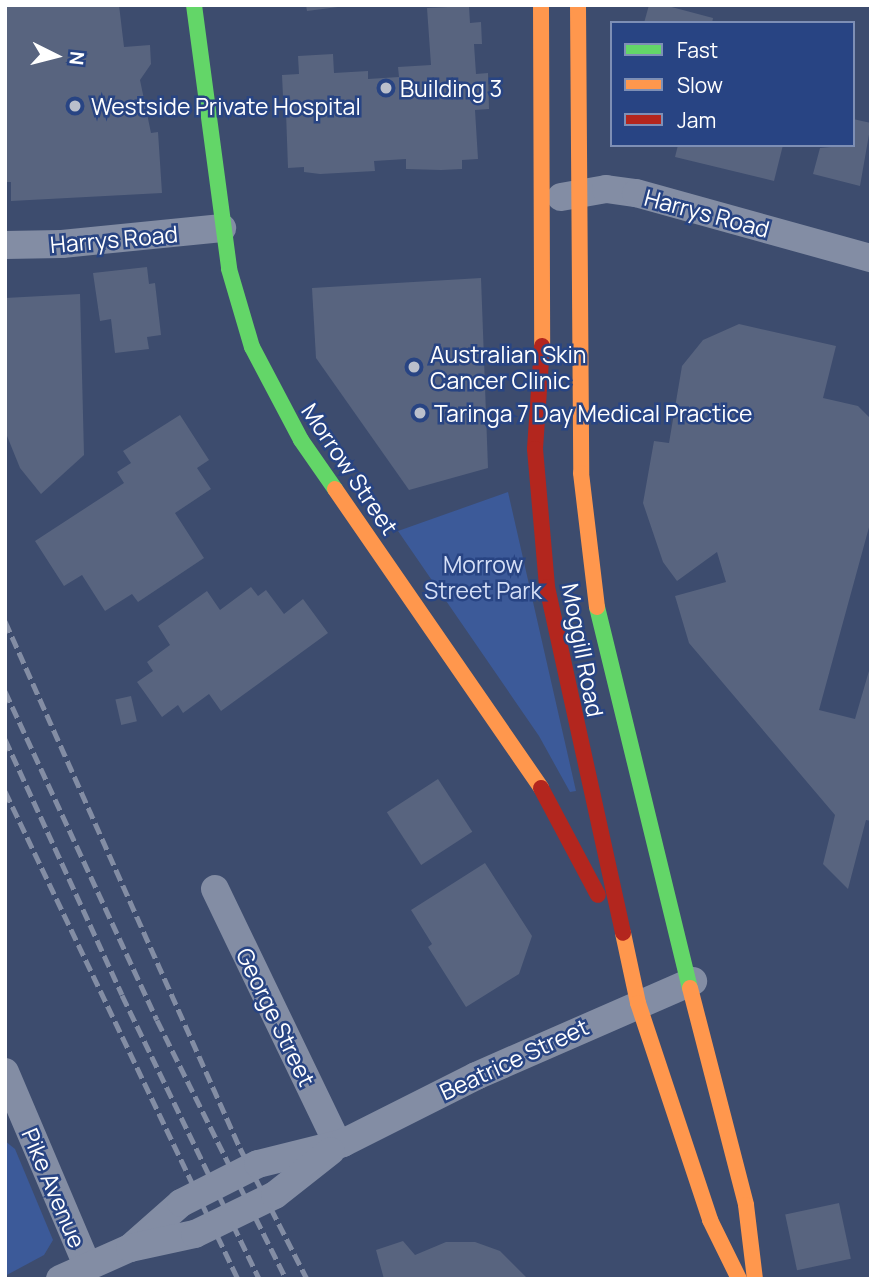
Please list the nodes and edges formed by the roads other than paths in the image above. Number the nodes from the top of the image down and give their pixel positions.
1 (194, 5) edge
2 (541, 5) edge
3 (578, 5) edge
4 (580, 195) junction
5 (542, 200) junction
6 (222, 228) junction
7 (5, 245) edge
8 (871, 258) edge
9 (215, 889) dead end
10 (622, 944) junction
11 (693, 981) junction
12 (638, 1003) junction
13 (5, 1072) edge
14 (338, 1145) junction
15 (96, 1268) edge
16 (60, 1279) edge
17 (738, 1279) edge
18 (755, 1279) edge

1 - 6 highway, Morrow Street
2 - 5 highway, Moggill Road
3 - 4 highway, Moggill Road
4 - 5 street, Harrys Road
4 - 8 street, Harrys Road
4 - 11 highway, Moggill Road
5 - 10 highway, Moggill Road
6 - 7 street, Harrys Road
6 - 10 highway, Morrow Street
9 - 14 street, George Street
10 - 12 highway, Moggill Road
11 - 12 street, Beatrice Street
11 - 18 highway, Moggill Road
12 - 14 street, Beatrice Street
12 - 17 highway, Moggill Road
13 - 15 street, Pike Avenue
14 - 15 street, Beatrice Street
15 - 16 street, Beatrice Street

